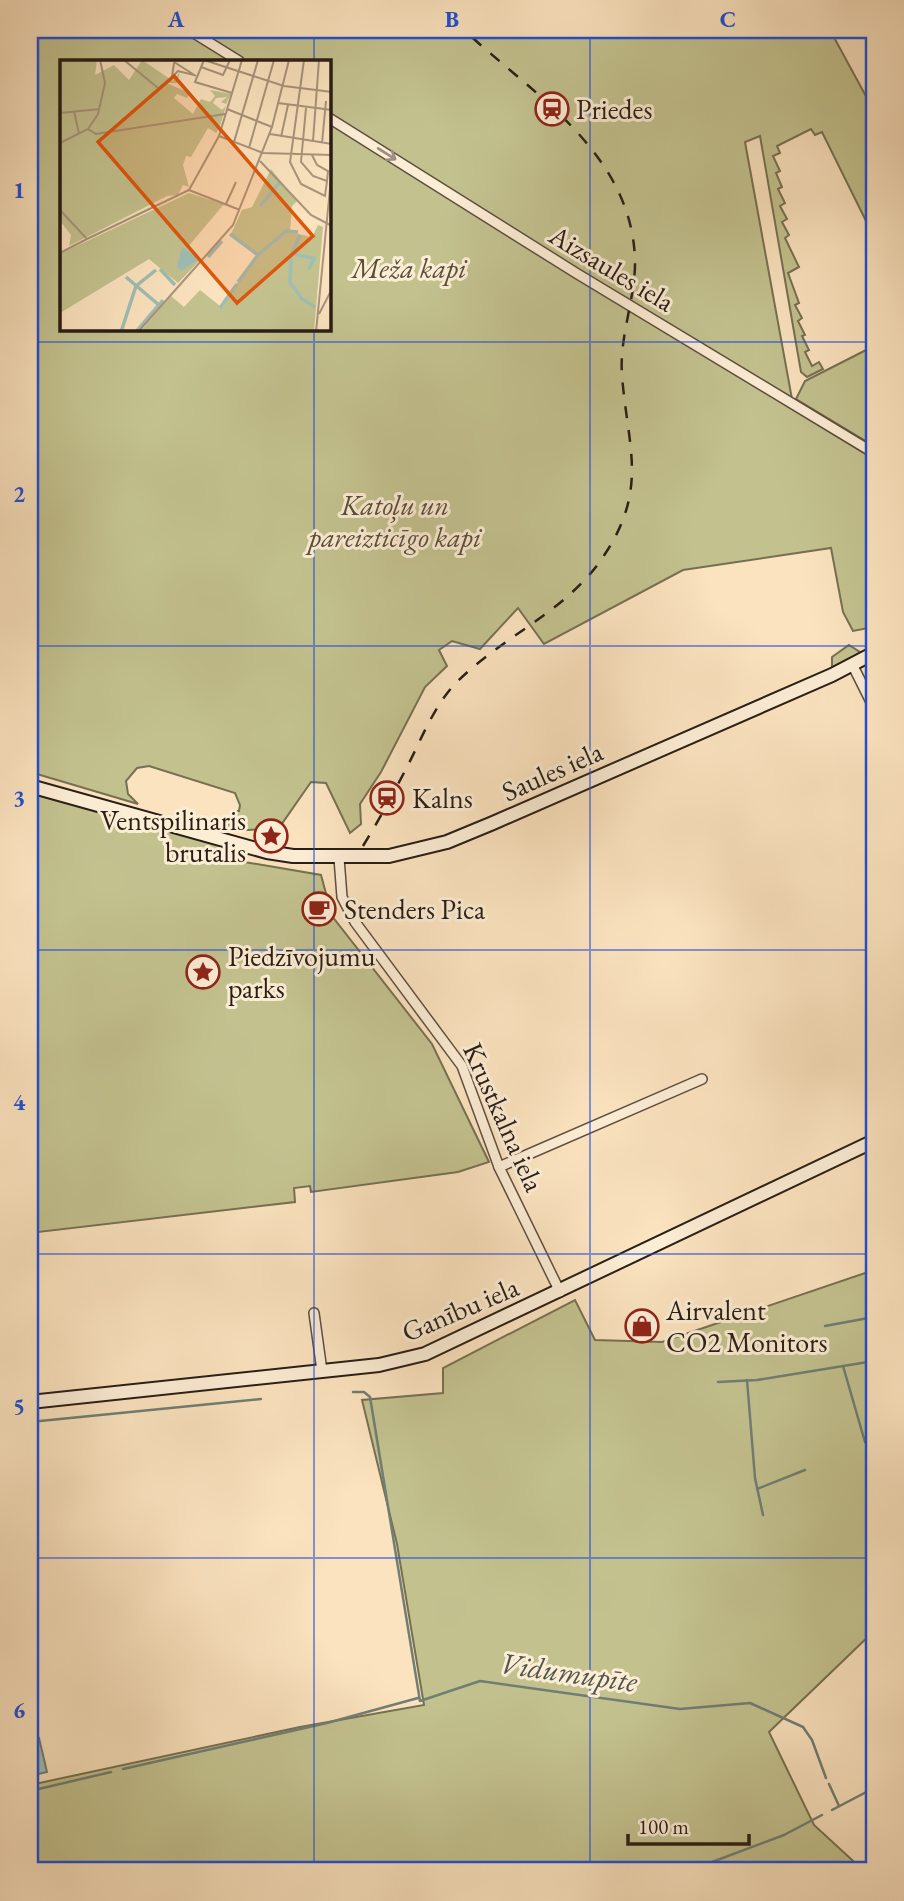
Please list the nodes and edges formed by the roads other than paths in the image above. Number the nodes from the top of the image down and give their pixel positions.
1 (189, 30) edge
2 (237, 60) edge
3 (331, 119) edge
4 (874, 453) edge
5 (874, 653) edge
6 (853, 666) junction
7 (874, 708) edge
8 (30, 786) edge
9 (339, 858) junction
10 (702, 1079) dead end
11 (874, 1141) edge
12 (499, 1167) junction
13 (561, 1292) junction
14 (314, 1313) dead end
15 (322, 1371) junction
16 (30, 1402) edge

1 - 2 street
3 -> 4 street, Aizsaules iela
5 - 6 street, Saules iela
6 - 7 street
6 - 9 street, Saules iela
8 - 9 street, Saules iela
9 - 12 street, Krustkalna iela
10 - 12 street
11 - 13 street, Ganību iela
12 - 13 street, Krustkalna iela
13 - 15 street, Ganību iela
14 - 15 street
15 - 16 street, Ganību iela

